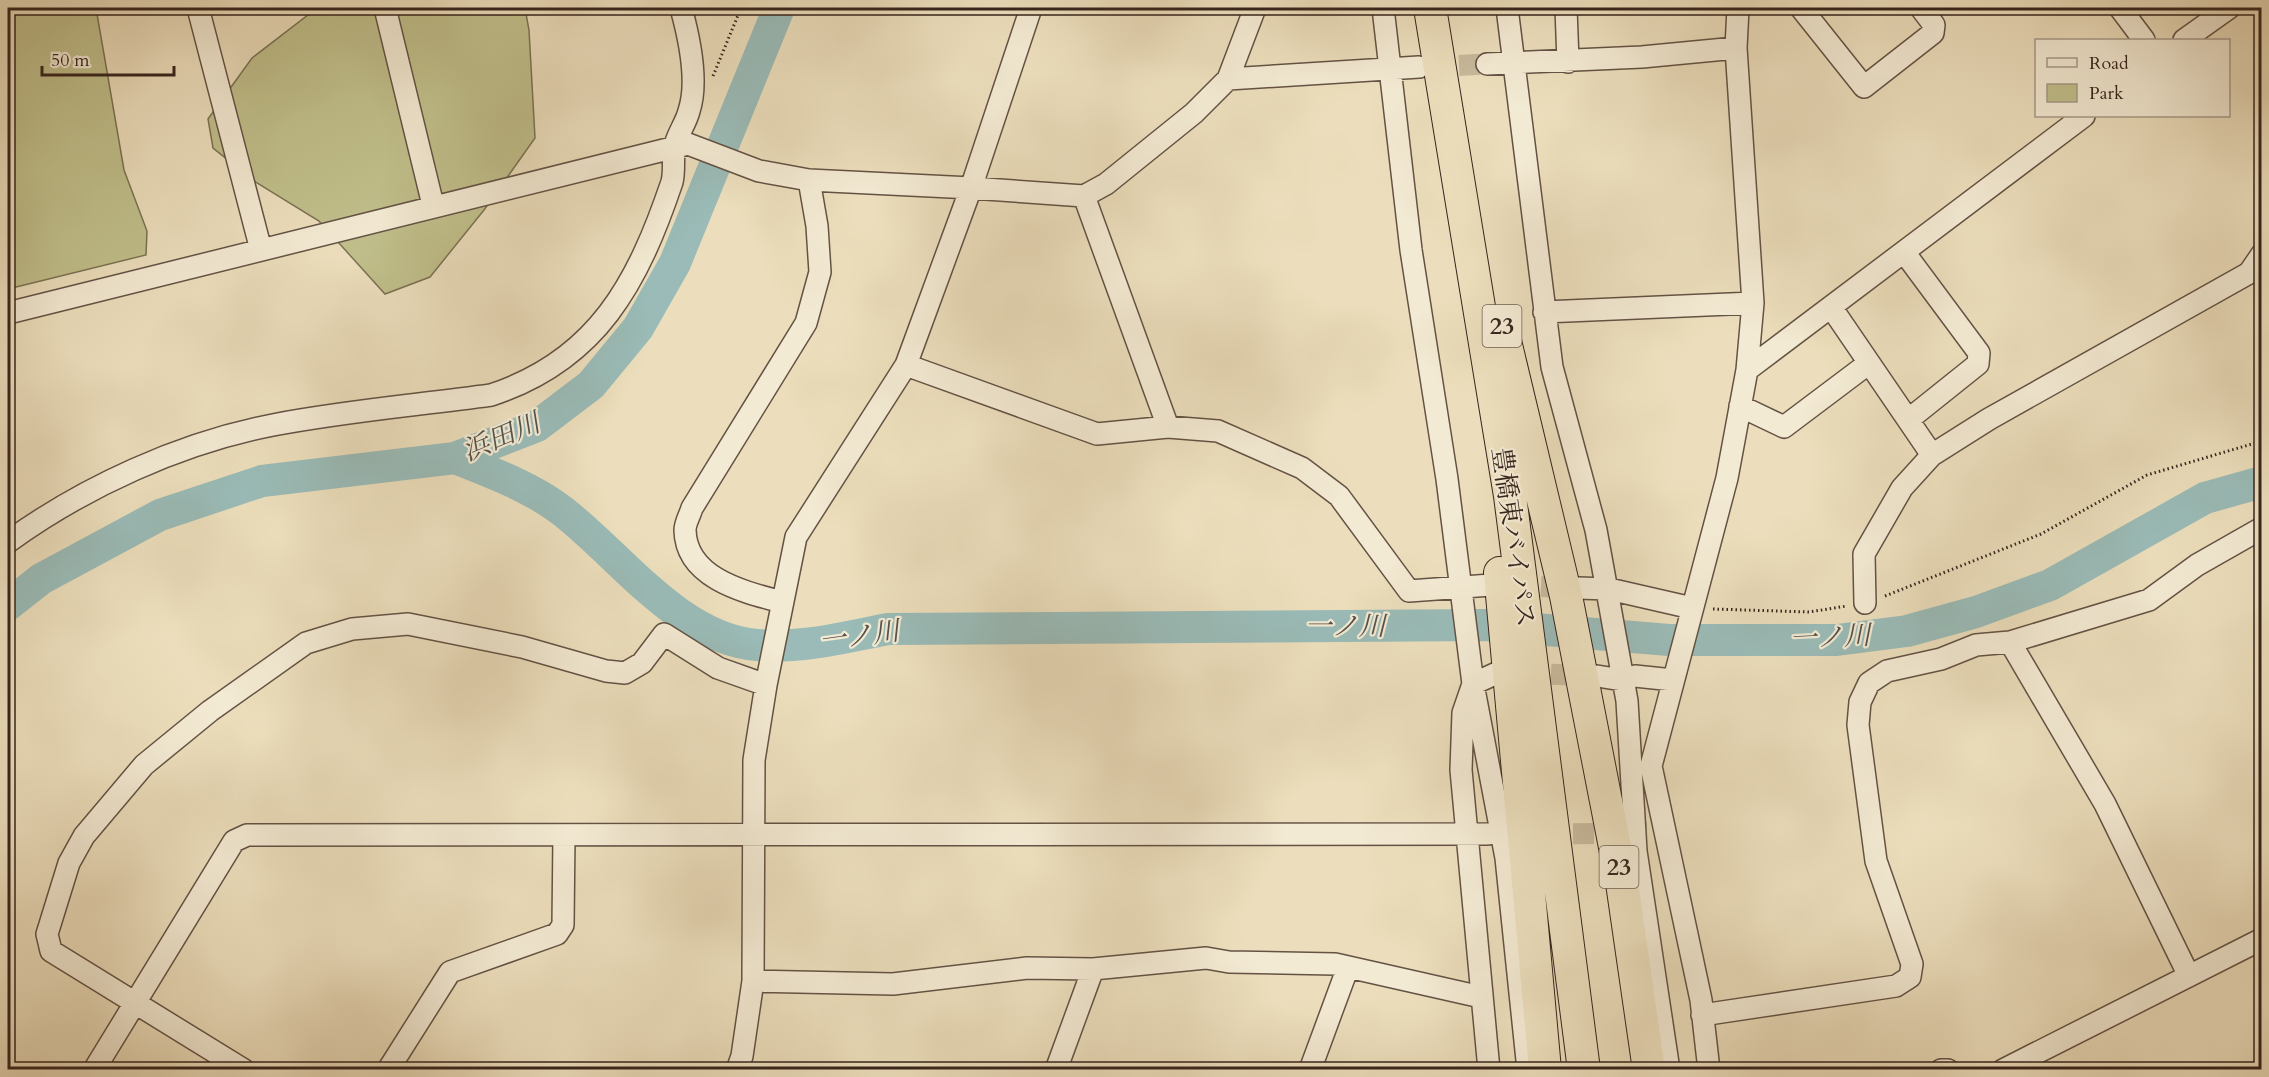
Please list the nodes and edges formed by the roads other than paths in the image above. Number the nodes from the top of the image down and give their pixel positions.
1 (198, 8) edge
2 (385, 8) edge
3 (681, 8) edge
4 (1031, 8) edge
5 (1255, 8) edge
6 (1383, 8) edge
7 (1430, 8) edge
8 (1508, 8) edge
9 (1566, 8) edge
10 (1738, 8) edge
11 (1801, 8) edge
12 (1921, 8) edge
13 (2120, 8) edge
14 (2229, 8) edge
15 (2143, 39) edge
16 (2185, 39) edge
17 (1736, 48) junction
18 (1515, 61) junction
19 (1428, 62) junction
20 (1568, 62) junction
21 (1487, 64) tunnel mouth
22 (1391, 68) junction
23 (1228, 79) junction
24 (2083, 117) edge
25 (681, 145) junction
26 (809, 180) junction
27 (971, 188) junction
28 (1084, 196) junction
29 (434, 205) junction
30 (261, 250) junction
31 (1904, 252) junction
32 (2262, 254) edge
33 (1752, 303) junction
34 (1831, 307) junction
35 (1544, 312) junction
36 (8, 313) edge
37 (1869, 363) junction
38 (906, 365) junction
39 (1747, 370) junction
40 (1740, 406) junction
41 (1908, 420) junction
42 (1168, 427) junction
43 (1932, 455) junction
44 (2262, 528) edge
45 (8, 542) edge
46 (1505, 590) junction
47 (1462, 592) junction
48 (1572, 592) junction
49 (1610, 596) junction
50 (1865, 603) road end
51 (1692, 608) junction
52 (781, 609) junction
53 (2010, 642) junction
54 (1513, 667) junction
55 (1588, 671) junction
56 (1621, 674) junction
57 (1675, 676) junction
58 (766, 682) junction
59 (1473, 684) junction
60 (1488, 834) dead end
61 (564, 835) junction
62 (752, 835) junction
63 (1466, 836) junction
64 (2262, 939) edge
65 (1348, 967) junction
66 (1092, 969) junction
67 (2189, 976) junction
68 (753, 981) junction
69 (1480, 998) junction
70 (135, 1003) junction
71 (1702, 1015) junction
72 (94, 1070) edge
73 (244, 1070) edge
74 (388, 1070) edge
75 (737, 1070) edge
76 (1056, 1070) edge
77 (1310, 1070) edge
78 (1489, 1070) edge
79 (1528, 1070) edge
80 (1545, 1070) edge
81 (1584, 1070) edge
82 (1649, 1070) edge
83 (1669, 1070) edge
84 (1709, 1070) edge
85 (1941, 1070) edge
86 (1948, 1070) edge
87 (2003, 1070) edge

1 - 30 street
2 - 29 street
3 - 25 street
4 - 27 street
5 - 23 street
6 - 22 street
7 - 19 highway, 豊橋東バイパス / 23
8 - 18 street
9 - 20 street
10 - 17 street
11 - 12 street
13 - 15 street
14 - 16 street
17 - 20 street
17 - 33 street
18 - 20 street
18 - 21 street
18 - 35 street
19 - 22 street
19 - 46 highway, 豊橋東バイパス / 23
19 - 48 highway, 23
22 - 23 street
22 - 47 street
23 - 28 street
24 - 31 street
25 - 26 street
25 - 29 street
25 - 45 street
26 - 27 street
26 - 52 street
27 - 28 street
27 - 38 street
28 - 42 street
29 - 30 street
30 - 36 street
31 - 34 street
31 - 41 street
32 - 43 street
33 - 35 street
33 - 39 street
34 - 37 street
34 - 39 street
35 - 49 street
37 - 40 street
37 - 41 street
38 - 42 street
38 - 52 street
39 - 40 street
40 - 51 street
41 - 43 street
42 - 47 street
43 - 50 street
44 - 53 street
46 - 47 street
46 - 54 highway, 23
47 - 59 street
48 - 49 street
48 - 55 highway, 23
49 - 51 street
49 - 56 street
51 - 57 street
52 - 58 street
53 - 67 street
53 - 71 street
54 - 59 street
54 - 80 highway, 23
54 - 81 highway, 豊橋東バイパス / 23
55 - 56 street
55 - 82 highway, 23
56 - 57 street
56 - 83 street
57 - 71 street
58 - 62 street
58 - 70 street
59 - 63 street
59 - 79 street
60 - 63 street
61 - 62 street
61 - 70 street
61 - 74 street
62 - 63 street
62 - 68 street
63 - 69 street
64 - 67 street
65 - 66 street
65 - 69 street
65 - 77 street
66 - 68 street
66 - 76 street
67 - 87 street
68 - 75 street
69 - 78 street
70 - 72 street
70 - 73 street
71 - 84 street
85 - 86 street

